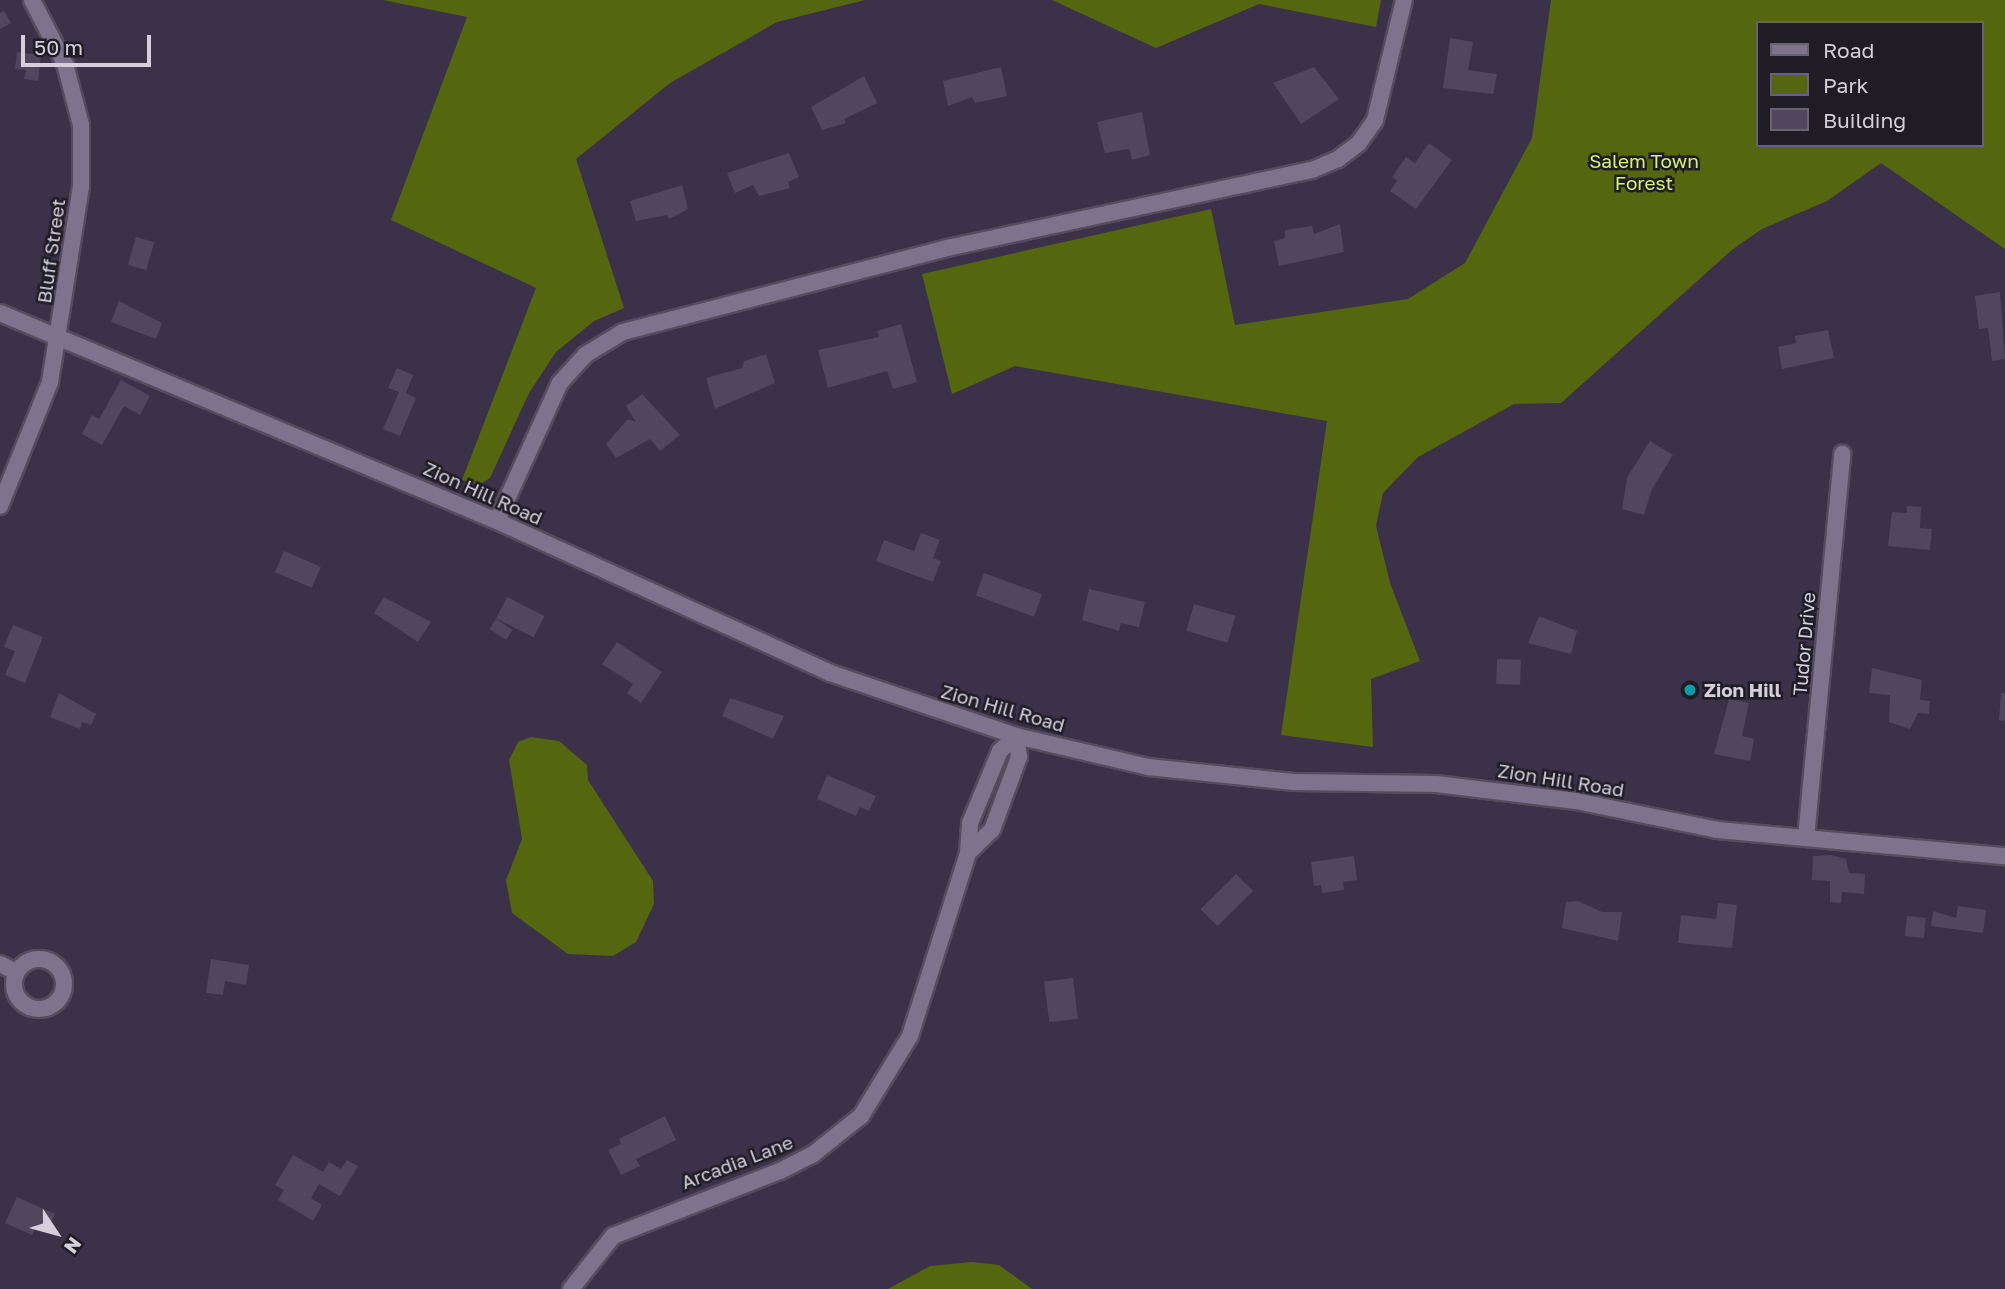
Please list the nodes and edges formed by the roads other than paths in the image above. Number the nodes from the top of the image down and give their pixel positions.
1 (32, 0) edge
2 (1404, 0) edge
3 (0, 313) edge
4 (58, 338) junction
5 (1842, 454) dead end
6 (0, 506) edge
7 (497, 521) junction
8 (1016, 736) junction
9 (1807, 838) junction
10 (2005, 856) edge
11 (0, 964) edge
12 (16, 972) dead end
13 (571, 1289) edge

1 - 4 street, Bluff Street
2 - 7 street
3 - 4 street, Zion Hill Road
4 - 6 street, Bluff Street
4 - 7 street, Zion Hill Road
5 - 9 street, Tudor Drive
7 - 8 street, Zion Hill Road
8 - 9 street, Zion Hill Road
8 - 13 street, Arcadia Lane
9 - 10 street, Zion Hill Road
11 - 12 street

